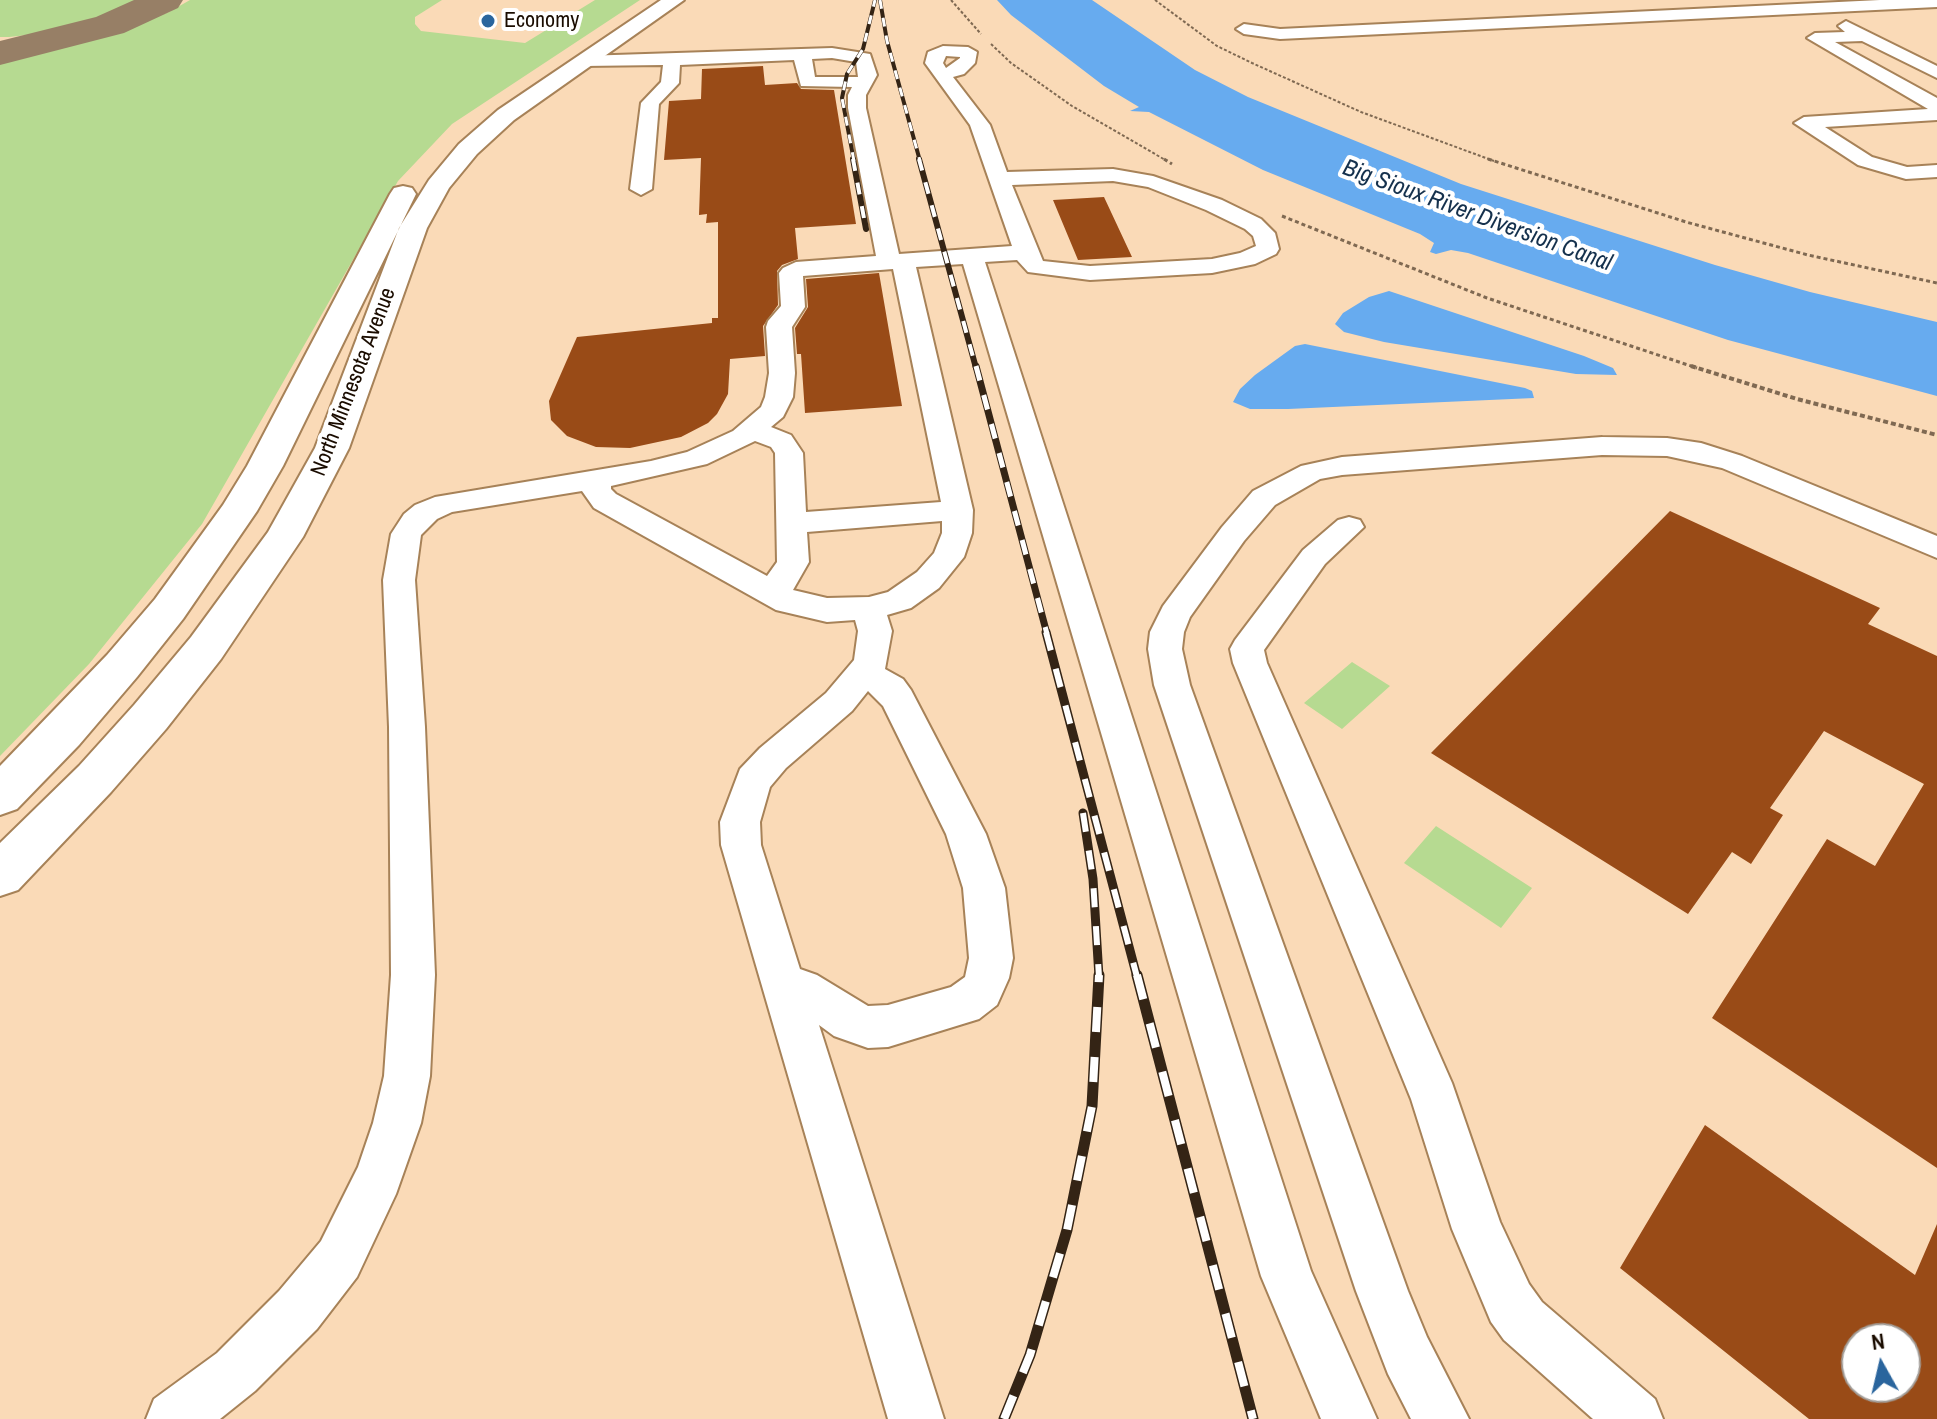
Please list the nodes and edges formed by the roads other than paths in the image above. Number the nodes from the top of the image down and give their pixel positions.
1 (651, 0) edge
2 (674, 0) edge
3 (1937, 2) edge
4 (1813, 8) junction
5 (1244, 29) dead end
6 (1865, 36) junction
7 (802, 54) junction
8 (672, 60) junction
9 (583, 61) junction
10 (1937, 73) edge
11 (942, 74) dead end
12 (865, 82) junction
13 (1937, 106) edge
14 (1937, 114) edge
15 (1937, 171) edge
16 (1000, 179) junction
17 (641, 189) dead end
18 (1026, 252) junction
19 (972, 256) junction
20 (896, 261) junction
21 (753, 430) junction
22 (596, 480) junction
23 (958, 510) junction
24 (792, 523) junction
25 (1349, 527) dead end
26 (1937, 548) edge
27 (770, 592) junction
28 (869, 608) junction
29 (864, 673) junction
30 (0, 796) edge
31 (0, 875) edge
32 (784, 993) junction
33 (174, 1419) edge
34 (916, 1419) edge
35 (1349, 1419) edge
36 (1441, 1419) edge
37 (1635, 1419) edge

1 - 30 main road, North Minnesota Avenue
2 - 9 main road, North Minnesota Avenue
3 - 4 street
4 - 5 street
4 - 6 street
6 - 10 street
6 - 13 street
7 - 8 street
7 - 12 street
7 - 12 street
8 - 9 street
8 - 17 street
9 - 31 main road, North Minnesota Avenue
11 - 16 street
12 - 20 street
14 - 15 street
16 - 18 street
16 - 18 street
18 - 19 street
19 - 20 street
19 - 35 street
20 - 21 street
20 - 23 street
21 - 22 street
21 - 24 street
22 - 27 street
22 - 33 street
23 - 24 street
23 - 28 street
24 - 27 street
25 - 37 street
26 - 36 street
27 - 28 street
28 - 29 street
29 - 32 street
29 - 32 street
32 - 34 street

